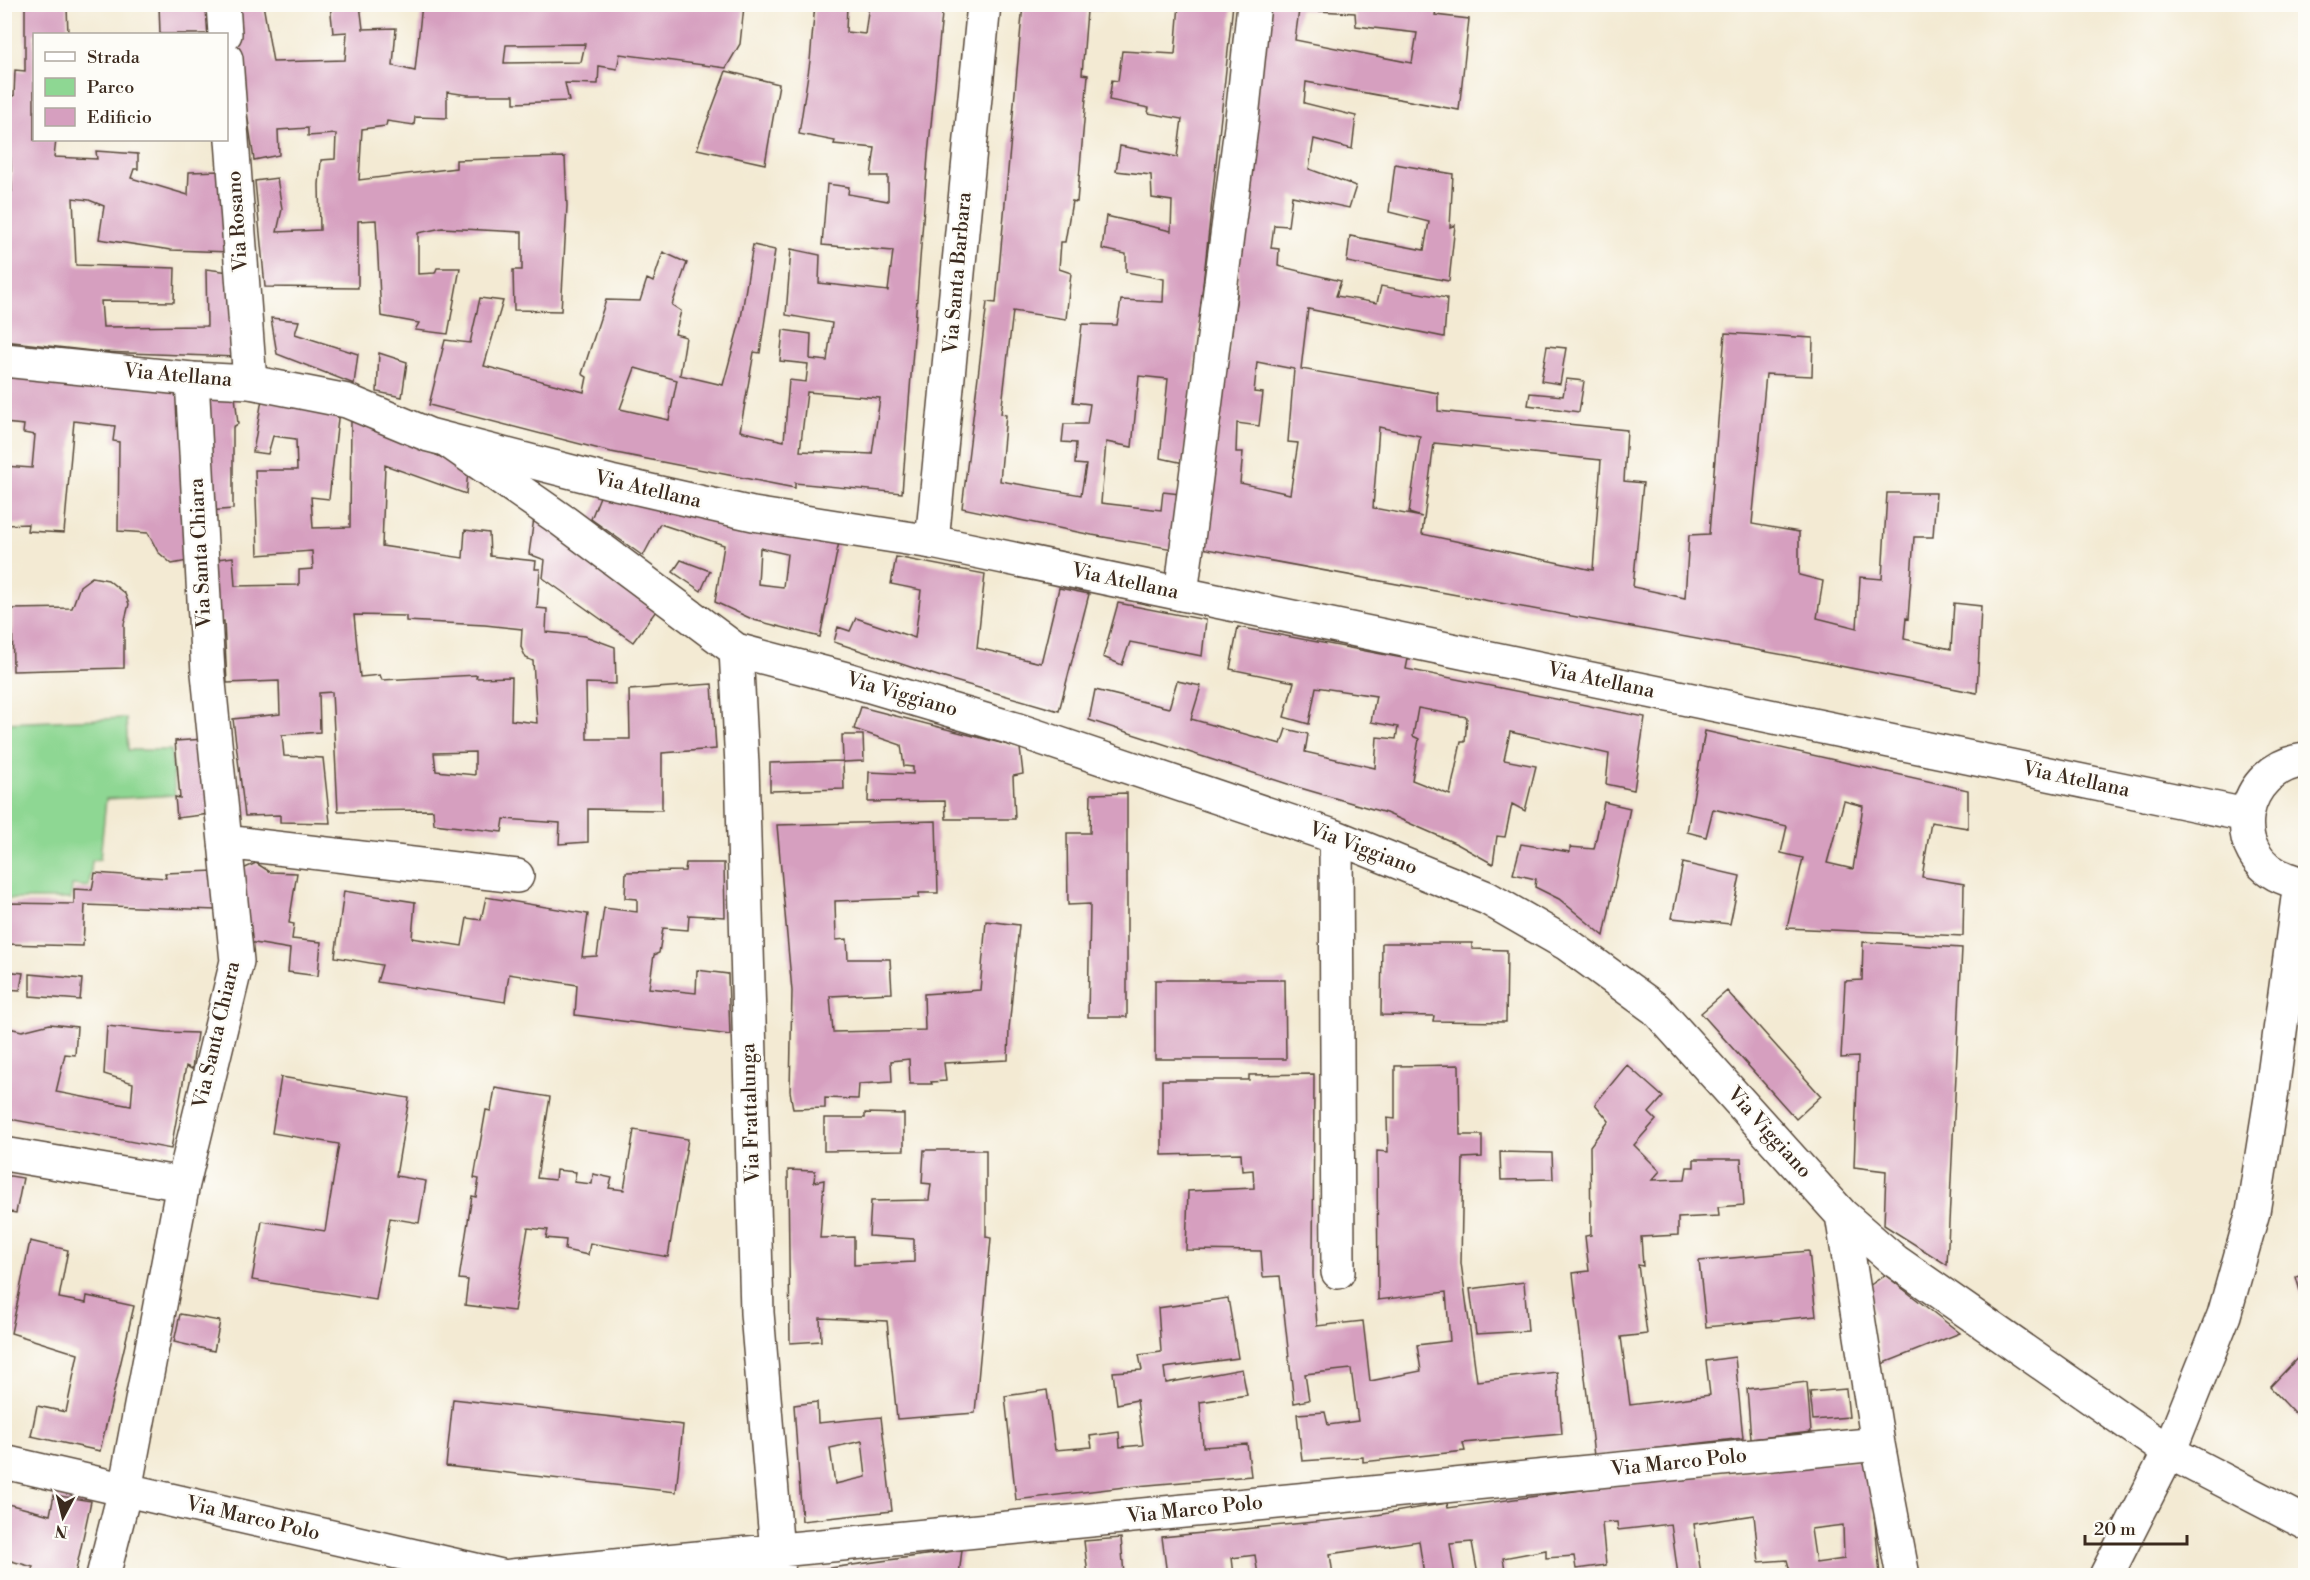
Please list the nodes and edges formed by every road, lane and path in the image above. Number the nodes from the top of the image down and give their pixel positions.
1 (222, 4) edge
2 (984, 4) edge
3 (1254, 4) edge
4 (225, 33) edge
5 (228, 86) edge
6 (4, 360) edge
7 (192, 379) junction
8 (250, 382) junction
9 (444, 439) junction
10 (932, 542) junction
11 (1181, 594) junction
12 (736, 650) junction
13 (2306, 760) edge
14 (2247, 815) junction
15 (1336, 837) junction
16 (225, 842) junction
17 (517, 876) dead end
18 (2302, 883) edge
19 (4, 1154) edge
20 (183, 1184) junction
21 (1842, 1215) junction
22 (1338, 1272) dead end
23 (1878, 1443) junction
24 (2169, 1452) junction
25 (4, 1462) edge
26 (125, 1490) junction
27 (2306, 1523) edge
28 (778, 1563) edge
29 (103, 1575) edge
30 (502, 1575) edge
31 (512, 1575) edge
32 (1903, 1575) edge
33 (2106, 1575) edge

1 - 4 street
2 - 10 street, Via Santa Barbara
3 - 11 street
5 - 8 street, Via Rosano
6 - 7 street, Via Atellana
7 - 8 street, Via Atellana
7 - 16 street, Via Santa Chiara
8 - 9 street, Via Atellana
9 - 10 street, Via Atellana
9 - 12 street, Via Viggiano
10 - 11 street, Via Atellana
11 - 14 street, Via Atellana
12 - 15 street, Via Viggiano
12 - 28 street, Via Frattalunga
13 - 14 street
14 - 18 street
15 - 21 street, Via Viggiano
15 - 22 street
16 - 17 street
16 - 20 street, Via Santa Chiara
18 - 24 street
19 - 20 street
20 - 26 street, Via Santa Chiara
21 - 23 street
21 - 24 street, Via Viggiano
23 - 28 street, Via Marco Polo
23 - 32 street
24 - 27 street, Via Viggiano
24 - 33 street
25 - 26 street, Via Marco Polo
26 - 29 street, Via Santa Chiara
26 - 30 street, Via Marco Polo
28 - 31 street, Via Marco Polo

